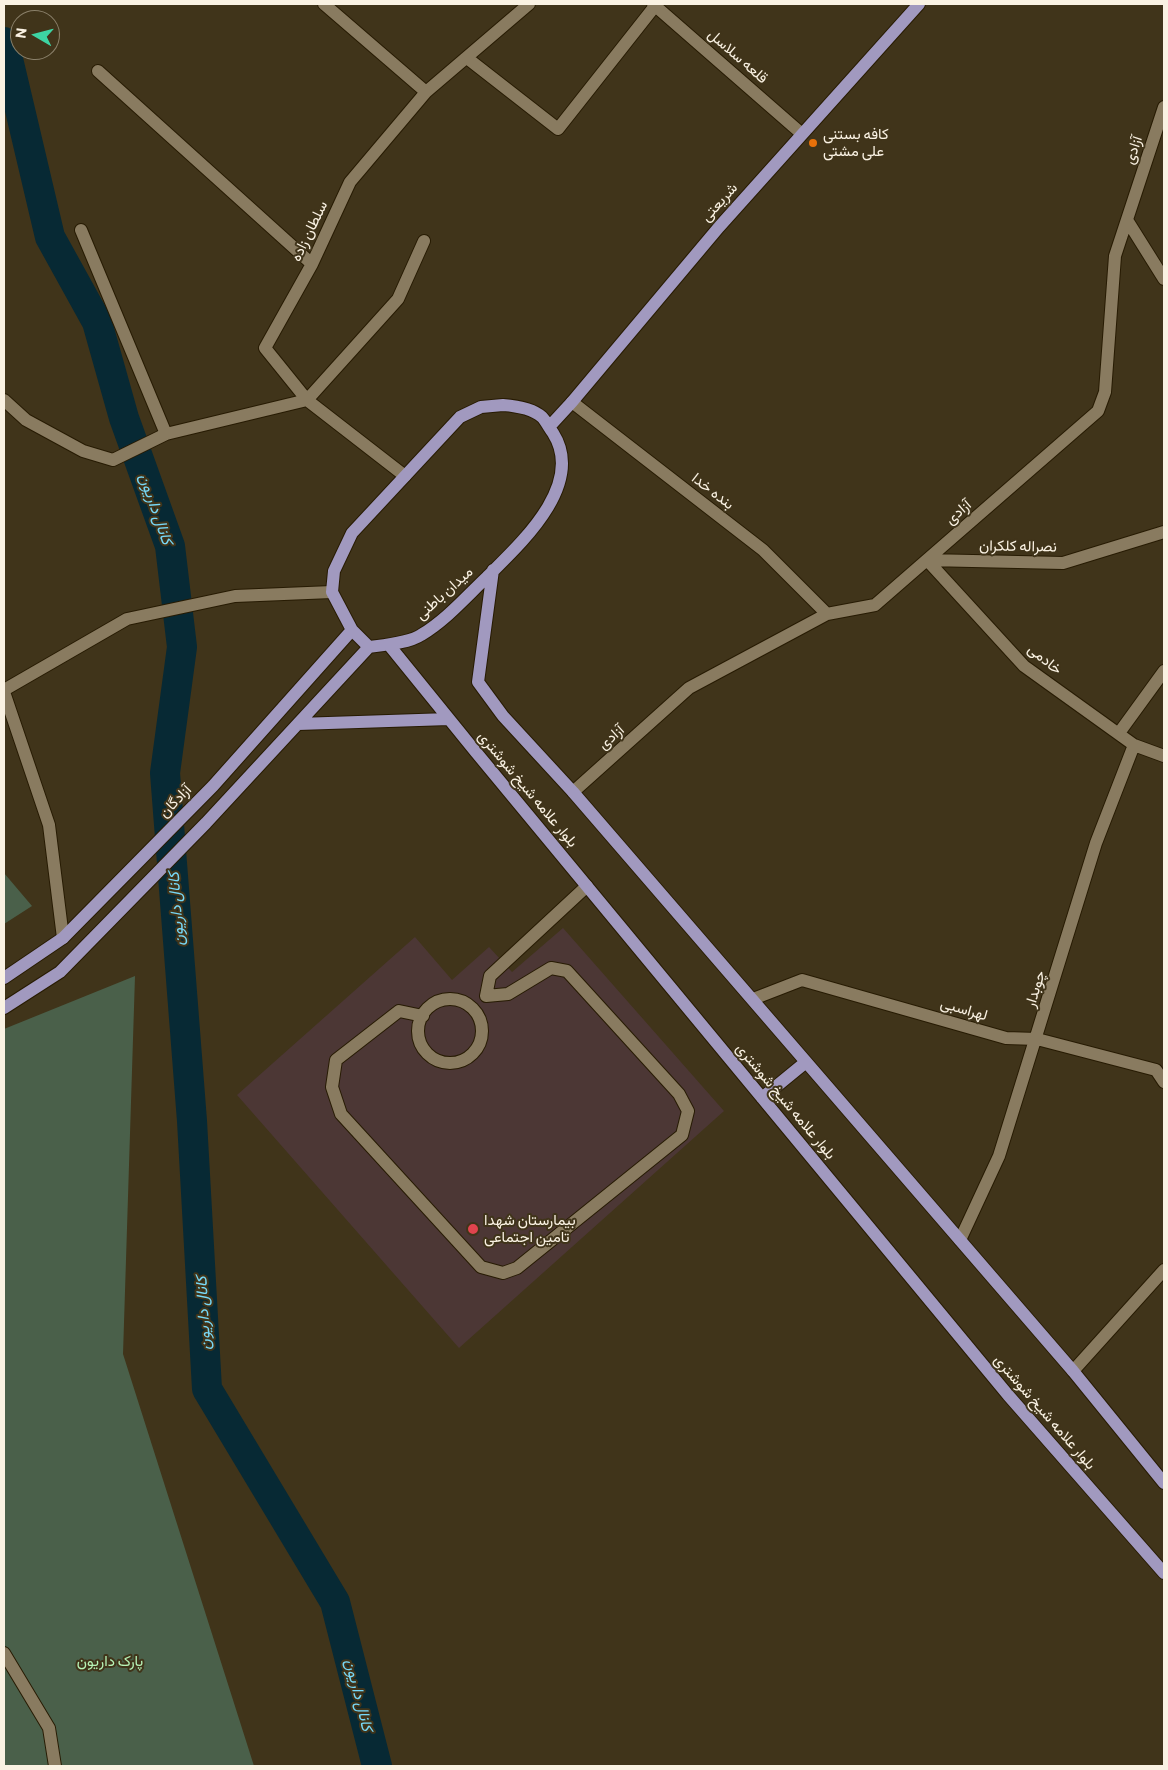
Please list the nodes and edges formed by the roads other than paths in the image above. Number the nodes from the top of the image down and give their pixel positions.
1 (324, 4) edge
2 (529, 4) edge
3 (919, 4) edge
4 (654, 5) edge
5 (467, 58) junction
6 (98, 72) dead end
7 (426, 92) junction
8 (1164, 107) edge
9 (802, 134) junction
10 (1127, 220) junction
11 (81, 230) dead end
12 (424, 241) dead end
13 (312, 264) junction
14 (1164, 279) edge
15 (4, 400) edge
16 (307, 400) junction
17 (572, 402) junction
18 (548, 427) junction
19 (166, 434) junction
20 (405, 476) junction
21 (1164, 532) edge
22 (927, 560) junction
23 (494, 570) junction
24 (332, 592) junction
25 (827, 614) junction
26 (352, 630) junction
27 (389, 645) junction
28 (369, 647) junction
29 (1164, 671) edge
30 (4, 691) edge
31 (449, 719) junction
32 (298, 724) junction
33 (1118, 733) junction
34 (1134, 744) junction
35 (1164, 756) edge
36 (573, 792) junction
37 (587, 886) junction
38 (63, 938) junction
39 (4, 978) edge
40 (486, 996) junction
41 (752, 999) junction
42 (4, 1008) edge
43 (471, 1008) junction
44 (422, 1016) junction
45 (1037, 1039) junction
46 (806, 1062) junction
47 (1164, 1082) edge
48 (762, 1098) junction
49 (960, 1240) junction
50 (1164, 1270) edge
51 (1074, 1371) junction
52 (1164, 1483) edge
53 (1164, 1573) edge
54 (4, 1653) edge
55 (55, 1766) edge

1 - 7 street
2 - 5 street, سلطان زاده
3 - 9 main road, شریعتی
4 - 5 street
4 - 9 street, قلعه سلاسل
5 - 7 street, سلطان زاده
6 - 13 street
7 - 13 street, سلطان زاده
8 - 10 street, آزادی
9 - 17 main road, شریعتی
10 - 14 street
10 - 22 street, آزادی
11 - 19 street
12 - 16 street
13 - 16 street, سلطان زاده
15 - 19 street
16 - 19 street
16 - 20 street, سلطان زاده
17 - 18 main road, شریعتی
17 - 25 street, بنده خدا
18 - 20 main road, میدان باطنی
18 - 23 main road, میدان باطنی
20 - 24 main road, میدان باطنی
21 - 22 street, نصراله کلکران
22 - 25 street, آزادی
22 - 33 street, خادمی
23 - 27 main road, میدان باطنی
23 - 36 main road, بلوار علامه شیخ شوشتری
24 - 26 main road
24 - 30 street
25 - 36 street, آزادی
26 - 28 main road
26 - 38 main road, آزادگان
27 - 28 main road, میدان باطنی
27 - 31 main road, بلوار علامه شیخ شوشتری
28 - 32 main road
29 - 33 street
30 - 38 street
31 - 32 main road
31 - 37 main road, بلوار علامه شیخ شوشتری
32 - 42 main road
33 - 34 street, خادمی
34 - 35 street, خادمی
34 - 45 street, چوبدار
36 - 41 main road, بلوار علامه شیخ شوشتری
37 - 40 street
37 - 48 main road, بلوار علامه شیخ شوشتری
38 - 39 main road, آزادگان
40 - 43 street
40 - 44 street
41 - 45 street, لهراسبی
41 - 46 main road, بلوار علامه شیخ شوشتری
43 - 44 street
43 - 44 street
45 - 47 street, لهراسبی
45 - 49 street, چوبدار
46 - 48 main road
46 - 49 main road, بلوار علامه شیخ شوشتری
48 - 53 main road, بلوار علامه شیخ شوشتری
49 - 51 main road, بلوار علامه شیخ شوشتری
50 - 51 street
51 - 52 main road, بلوار علامه شیخ شوشتری
54 - 55 street

